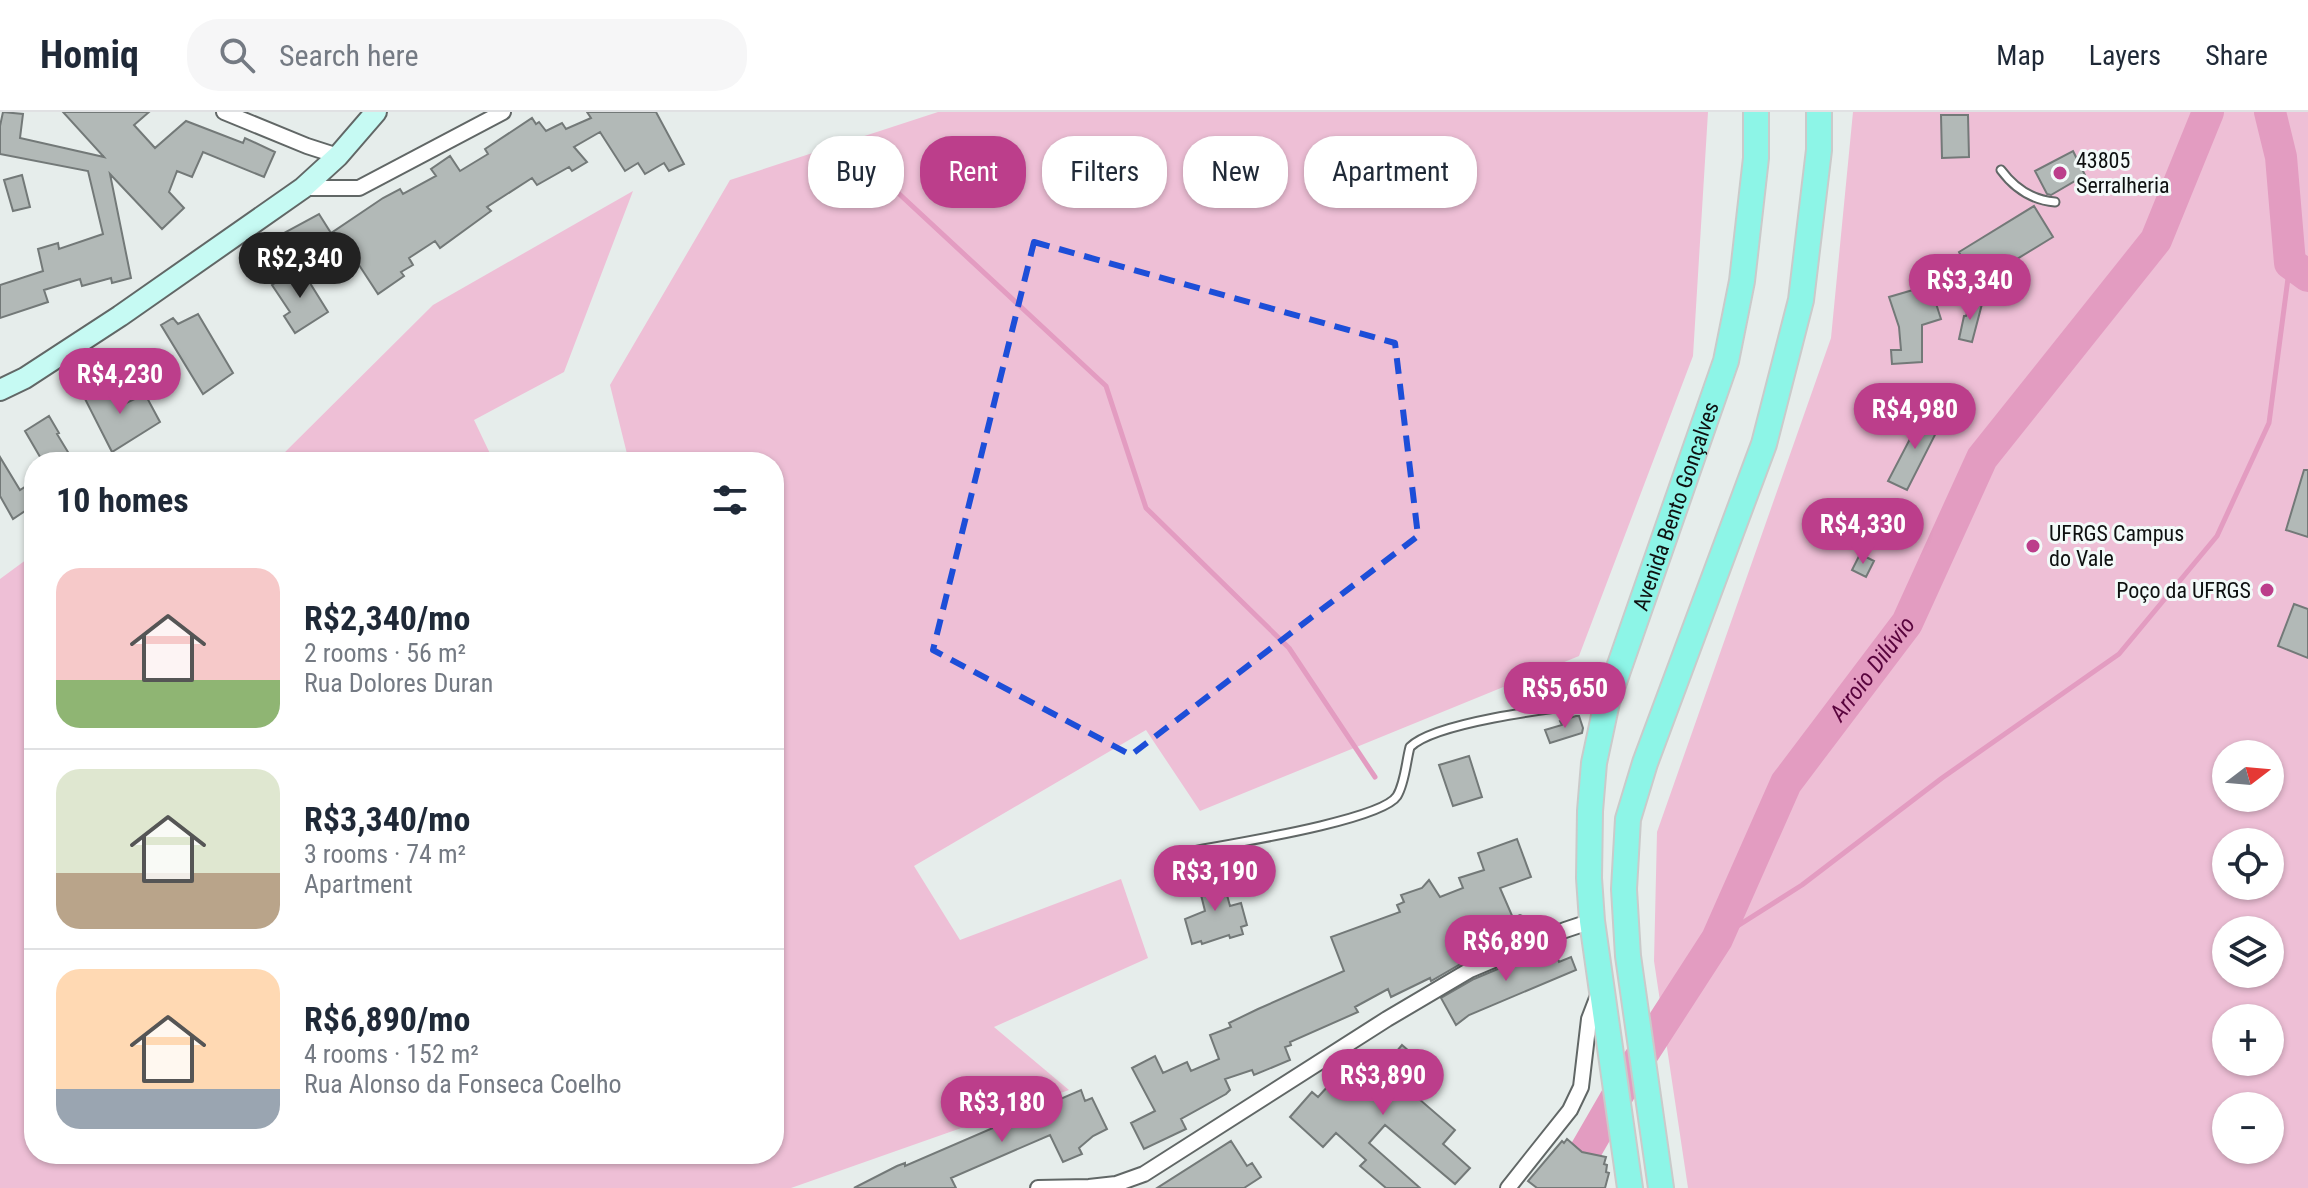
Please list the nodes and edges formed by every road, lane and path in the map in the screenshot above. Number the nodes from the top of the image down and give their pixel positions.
1 (224, 112) edge
2 (376, 112) edge
3 (503, 112) edge
4 (1756, 112) edge
5 (1819, 112) edge
6 (338, 156) junction
7 (2001, 170) dead end
8 (303, 188) junction
9 (2055, 202) dead end
10 (0, 390) edge
11 (1607, 702) junction
12 (1187, 852) dead end
13 (1592, 921) junction
14 (1602, 985) junction
15 (1038, 1188) edge
16 (1508, 1188) edge
17 (1630, 1188) edge
18 (1661, 1188) edge

1 - 6 street
2 - 6 street
3 - 8 street
4 - 11 main road, Avenida Bento Gonçalves
5 - 18 main road
6 - 8 street
7 - 9 lane
8 - 10 street
11 - 12 lane
11 - 13 main road, Avenida Bento Gonçalves
13 - 14 main road, Avenida Bento Gonçalves
13 - 15 street
14 - 16 street
14 - 17 main road, Avenida Bento Gonçalves

